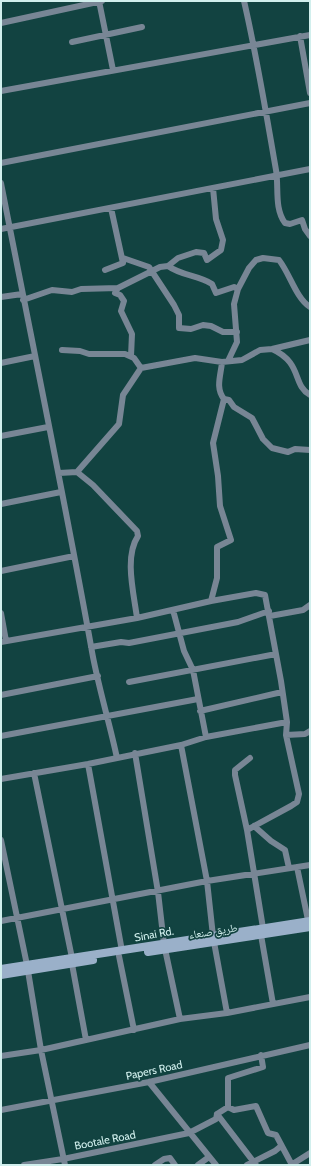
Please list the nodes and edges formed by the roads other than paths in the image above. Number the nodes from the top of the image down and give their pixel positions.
1 (101, 1) edge
2 (244, 1) edge
3 (1, 23) edge
4 (142, 27) dead end
5 (107, 35) junction
6 (310, 35) edge
7 (300, 36) junction
8 (72, 42) dead end
9 (254, 44) junction
10 (113, 70) junction
11 (1, 91) edge
12 (310, 93) edge
13 (310, 103) edge
14 (266, 111) junction
15 (1, 163) edge
16 (310, 169) edge
17 (277, 176) junction
18 (1, 183) edge
19 (213, 188) junction
20 (111, 208) junction
21 (10, 227) junction
22 (1, 229) edge
23 (310, 236) edge
24 (123, 258) junction
25 (168, 266) junction
26 (105, 270) dead end
27 (151, 272) junction
28 (118, 288) junction
29 (238, 289) junction
30 (1, 297) edge
31 (22, 297) junction
32 (310, 307) edge
33 (237, 332) junction
34 (310, 340) edge
35 (272, 349) junction
36 (62, 350) dead end
37 (35, 356) junction
38 (131, 356) junction
39 (225, 362) junction
40 (1, 363) edge
41 (141, 368) junction
42 (310, 395) edge
43 (224, 399) junction
44 (48, 427) junction
45 (1, 436) edge
46 (310, 450) edge
47 (77, 472) junction
48 (59, 473) junction
49 (61, 492) junction
50 (1, 504) edge
51 (74, 556) junction
52 (1, 571) edge
53 (211, 601) junction
54 (310, 605) edge
55 (173, 610) junction
56 (1, 613) edge
57 (270, 614) junction
58 (137, 618) junction
59 (88, 626) junction
60 (180, 632) junction
61 (4, 641) edge
62 (91, 647) junction
63 (276, 654) junction
64 (193, 670) junction
65 (98, 676) junction
66 (129, 682) dead end
67 (282, 692) junction
68 (1, 695) edge
69 (198, 699) junction
70 (200, 711) junction
71 (108, 715) junction
72 (287, 722) junction
73 (310, 731) edge
74 (286, 735) junction
75 (1, 736) edge
76 (206, 737) junction
77 (181, 745) junction
78 (135, 753) junction
79 (117, 758) junction
80 (250, 758) dead end
81 (88, 764) junction
82 (34, 773) junction
83 (1, 779) edge
84 (254, 826) junction
85 (246, 830) junction
86 (1, 840) edge
87 (310, 865) edge
88 (297, 867) junction
89 (289, 868) junction
90 (253, 874) junction
91 (207, 881) junction
92 (158, 892) junction
93 (113, 901) junction
94 (62, 910) junction
95 (17, 918) junction
96 (1, 921) edge
97 (310, 924) edge
98 (262, 931) junction
99 (310, 931) edge
100 (213, 939) junction
101 (165, 947) junction
102 (120, 953) junction
103 (72, 961) junction
104 (28, 968) junction
105 (1, 969) edge
106 (1, 975) edge
107 (310, 997) edge
108 (273, 1004) junction
109 (227, 1014) junction
110 (180, 1019) junction
111 (134, 1030) junction
112 (86, 1040) junction
113 (310, 1044) edge
114 (41, 1050) junction
115 (261, 1055) junction
116 (1, 1056) edge
117 (149, 1082) junction
118 (51, 1100) junction
119 (228, 1107) junction
120 (1, 1110) edge
121 (217, 1114) junction
122 (189, 1133) junction
123 (281, 1146) junction
124 (310, 1153) edge
125 (209, 1157) junction
126 (64, 1162) edge
127 (254, 1163) edge
128 (24, 1165) edge
129 (155, 1165) edge
130 (175, 1165) edge
131 (198, 1165) edge
132 (216, 1165) edge
133 (247, 1165) edge
134 (292, 1165) edge

1 - 3 street
1 - 5 street
2 - 9 street
4 - 5 street
5 - 8 street
5 - 10 street
6 - 7 street
7 - 9 street
7 - 12 street
9 - 10 street
9 - 14 street
10 - 11 street
13 - 14 street
14 - 15 street
14 - 17 street
16 - 17 street
17 - 19 street
17 - 23 street
18 - 21 street
19 - 20 street
19 - 25 street
20 - 21 street
20 - 24 street
21 - 22 street
21 - 31 street
24 - 26 street
24 - 27 street
25 - 27 street
25 - 29 street
27 - 28 street
27 - 33 street
28 - 31 street
28 - 38 street
29 - 32 street
29 - 33 street
30 - 31 street
31 - 37 street
33 - 39 street
34 - 35 street
35 - 39 street
35 - 42 street
36 - 38 street
37 - 40 street
37 - 44 street
38 - 41 street
39 - 41 street
39 - 43 street
41 - 47 street
43 - 46 street
43 - 53 street
44 - 45 street
44 - 48 street
47 - 48 street
47 - 58 street
48 - 49 street
49 - 50 street
49 - 51 street
51 - 52 street
51 - 59 street
53 - 55 street
53 - 57 street
54 - 57 street
55 - 58 street
55 - 60 street
56 - 61 street
57 - 60 street
57 - 63 street
58 - 59 street
59 - 61 street
59 - 62 street
60 - 62 street
60 - 64 street
62 - 65 street
63 - 64 street
63 - 67 street
64 - 66 street
64 - 69 street
65 - 68 street
65 - 71 street
67 - 70 street
67 - 72 street
69 - 70 street
69 - 71 street
70 - 76 street
71 - 75 street
71 - 79 street
72 - 74 street
72 - 76 street
73 - 74 street
74 - 84 street
76 - 77 street
77 - 78 street
77 - 91 street
78 - 79 street
78 - 92 street
79 - 81 street
80 - 85 street
81 - 82 street
81 - 93 street
82 - 83 street
82 - 94 street
84 - 85 street
84 - 89 street
85 - 90 street
86 - 95 street
87 - 88 street
88 - 89 street
88 - 97 street
89 - 90 street
90 - 91 street
90 - 98 street
91 - 92 street
91 - 100 street
92 - 93 street
92 - 101 street
93 - 94 street
93 - 102 street
94 - 95 street
94 - 103 street
95 - 96 street
95 - 104 street
97 - 98 main road, طريق صنعاء
97 - 99 street
98 - 100 main road, طريق صنعاء
98 - 108 street
100 - 101 main road, طريق صنعاء
100 - 109 street
101 - 102 main road, طريق صنعاء
101 - 110 street
102 - 103 main road, طريق صنعاء
102 - 111 street
103 - 104 main road, طريق صنعاء
103 - 112 street
104 - 105 main road
104 - 106 main road, طريق صنعاء
104 - 114 street
107 - 108 street
108 - 109 street
109 - 110 street
110 - 111 street
111 - 112 street
112 - 114 street
113 - 115 street, Papers Road
114 - 116 street
114 - 118 street
115 - 117 street, Papers Road
115 - 119 street
117 - 118 street, Papers Road
117 - 122 street
118 - 120 street, Papers Road
118 - 126 street
119 - 121 street
119 - 123 street
121 - 122 street, Bootale Road
121 - 127 street
122 - 125 street
122 - 126 street, Bootale Road
123 - 127 street
123 - 134 street
124 - 134 street
125 - 131 street
125 - 132 street
126 - 128 street, Bootale Road
127 - 133 street
129 - 130 street

